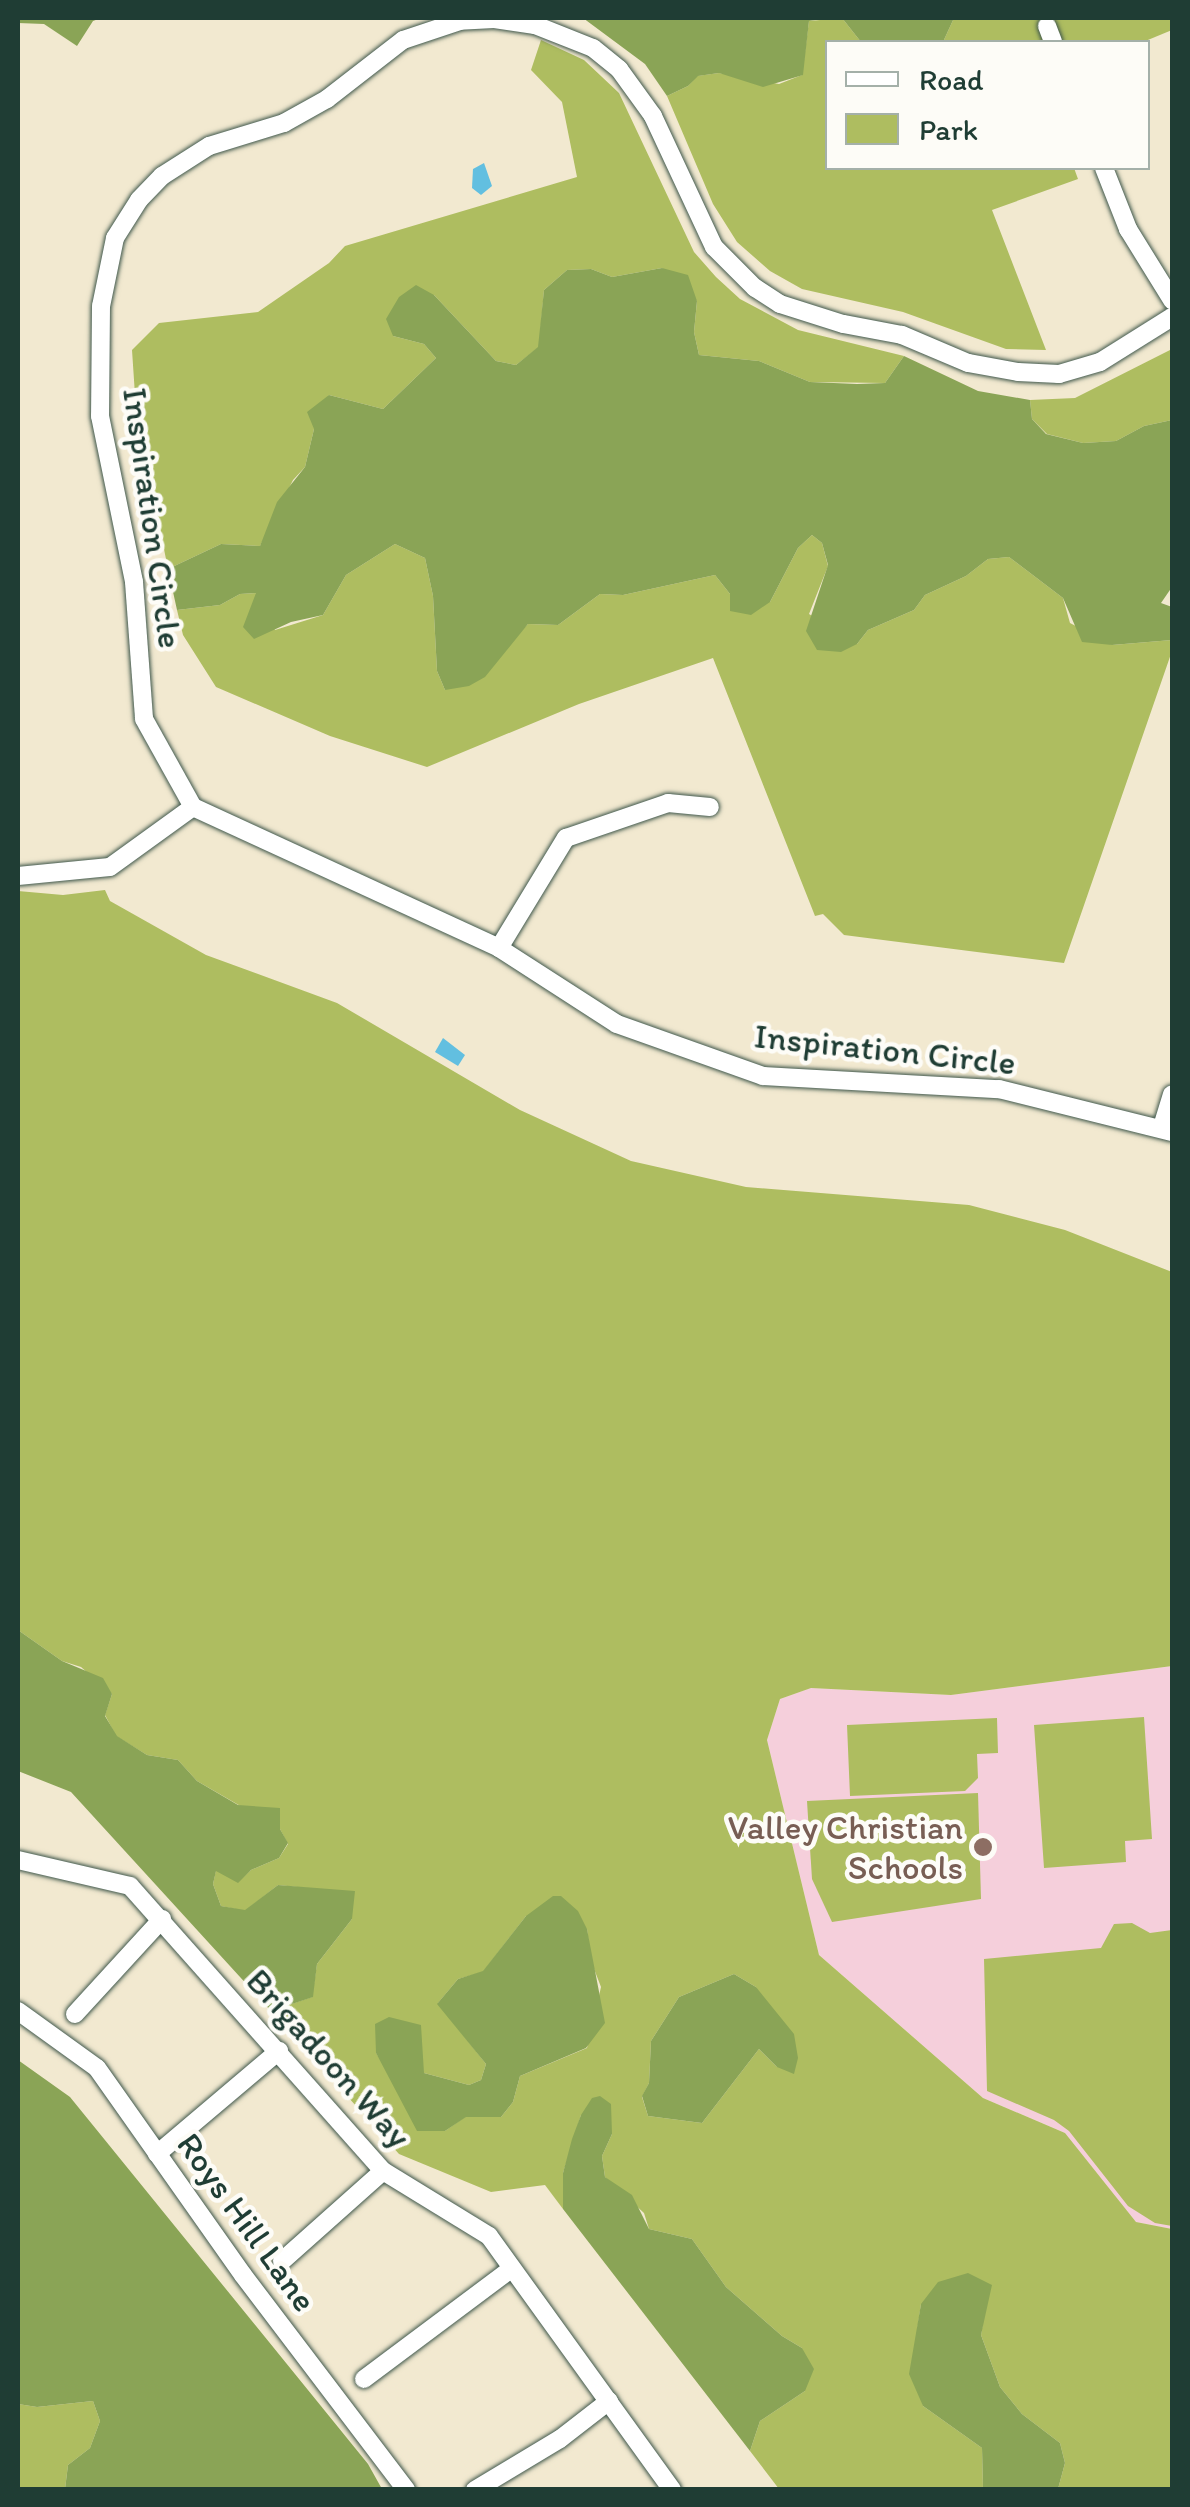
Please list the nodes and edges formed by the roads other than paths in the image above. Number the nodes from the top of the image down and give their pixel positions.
1 (494, 18) edge
2 (1105, 170) edge
3 (1172, 300) edge
4 (1172, 317) edge
5 (194, 807) junction
6 (710, 807) dead end
7 (18, 876) edge
8 (499, 948) junction
9 (1172, 1094) edge
10 (1167, 1130) edge
11 (18, 1860) edge
12 (162, 1920) junction
13 (18, 2011) edge
14 (75, 2014) dead end
15 (279, 2051) junction
16 (157, 2154) junction
17 (383, 2171) junction
18 (282, 2261) dead end
19 (511, 2270) junction
20 (364, 2378) dead end
21 (609, 2401) junction
22 (406, 2490) edge
23 (475, 2490) edge
24 (672, 2490) edge

1 - 4 street, Inspiration Circle
1 - 5 street, Inspiration Circle
2 - 3 street
5 - 7 street
5 - 8 street, Inspiration Circle
6 - 8 street
8 - 10 street, Inspiration Circle
9 - 10 street
11 - 12 street, Brigadoon Way
12 - 14 street
12 - 15 street, Brigadoon Way
13 - 16 street, Roys Hill Lane
15 - 16 street
15 - 17 street, Brigadoon Way
16 - 22 street, Roys Hill Lane
17 - 18 street
17 - 19 street, Brigadoon Way
19 - 20 street
19 - 21 street, Brigadoon Way
21 - 23 street
21 - 24 street, Brigadoon Way

